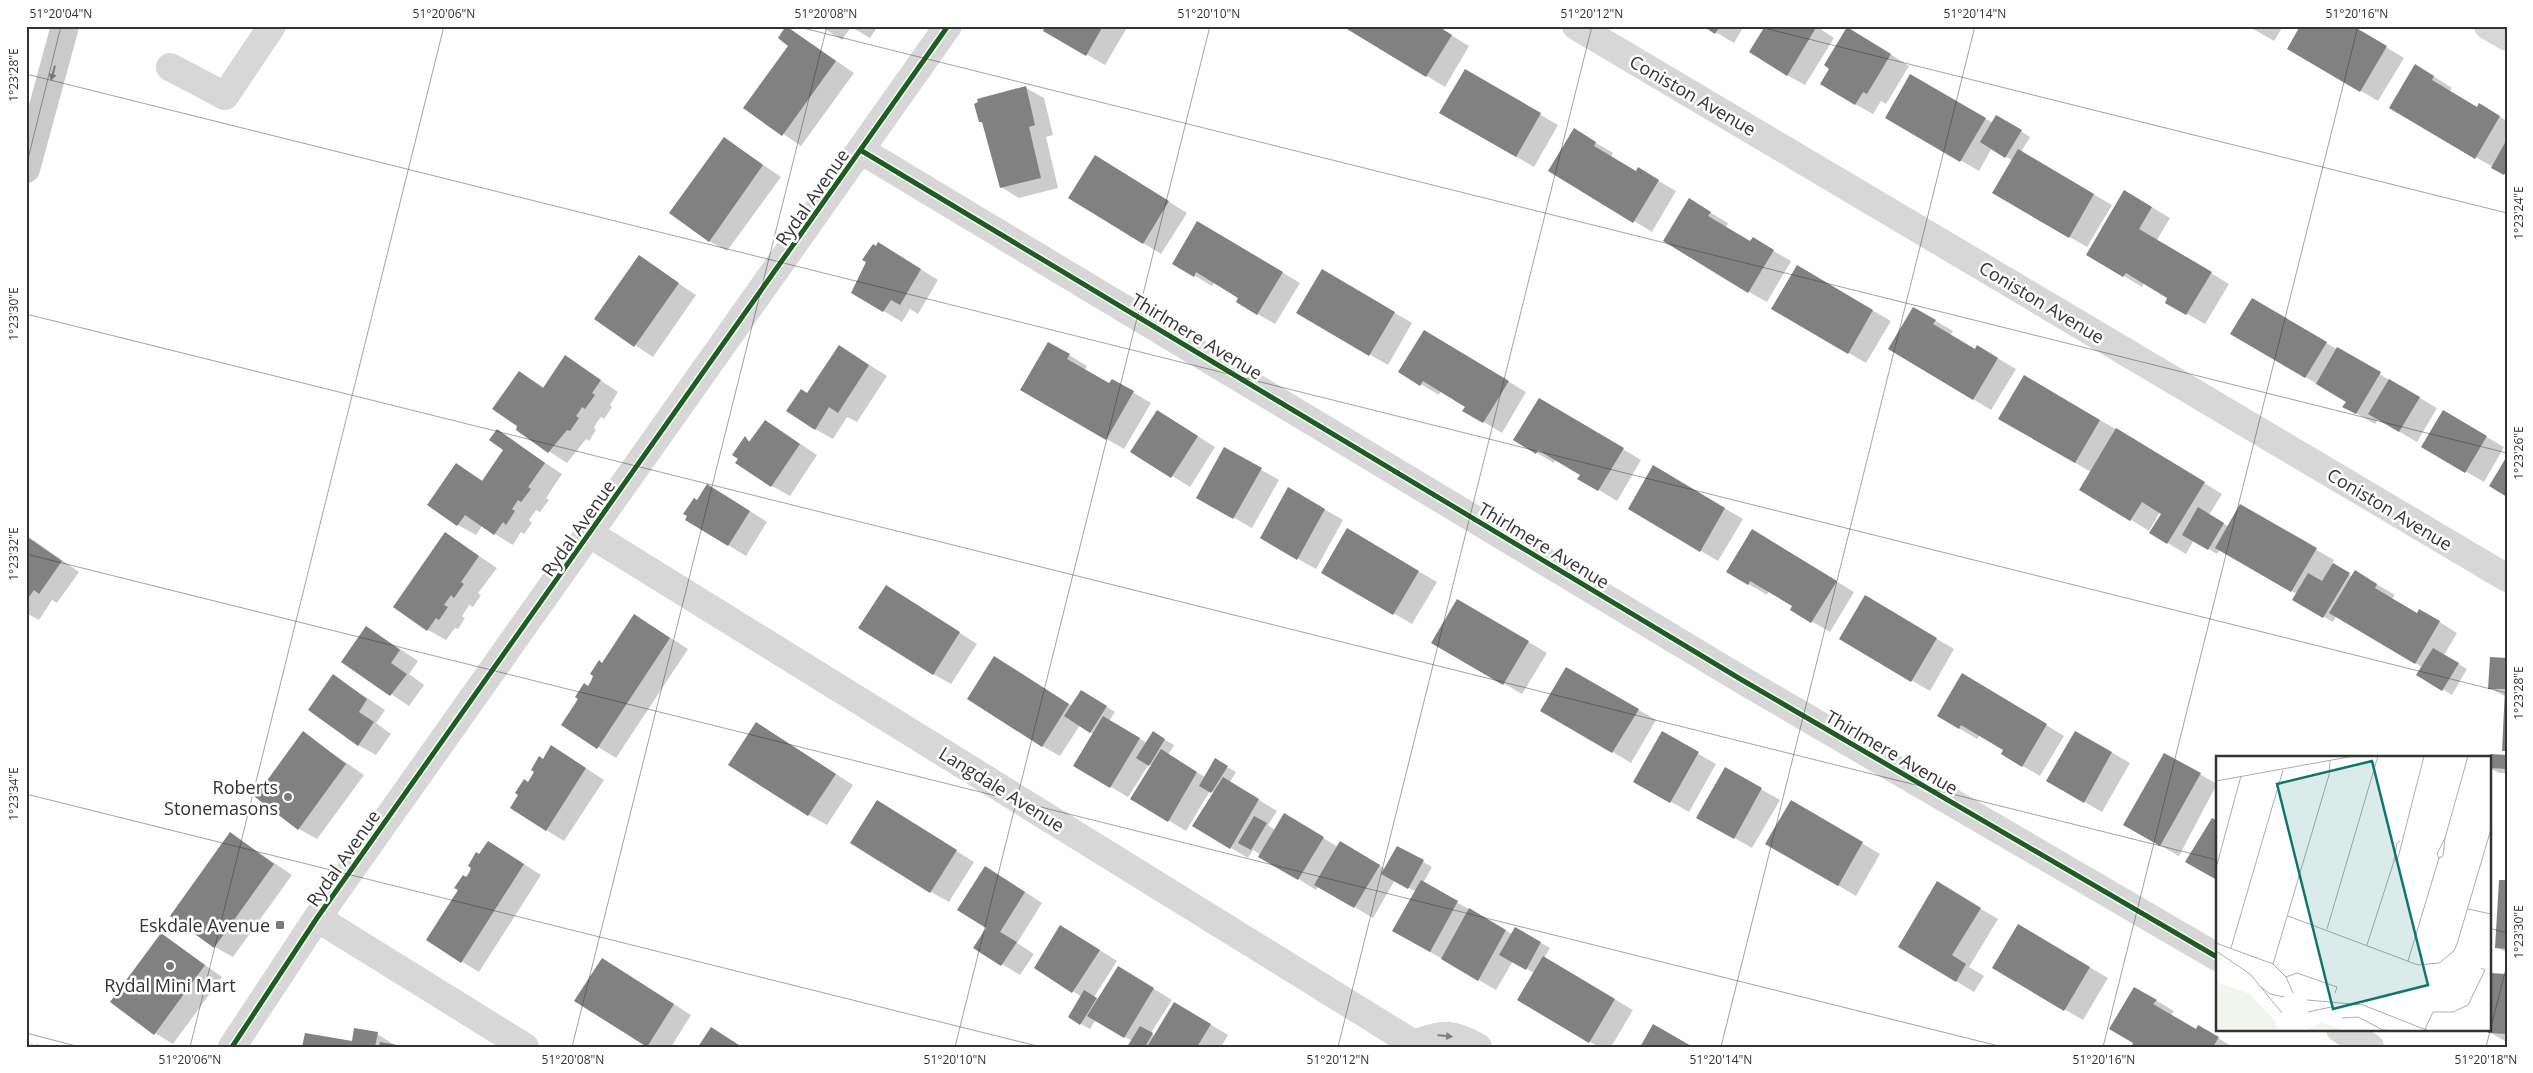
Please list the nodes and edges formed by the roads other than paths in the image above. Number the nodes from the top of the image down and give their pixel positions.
1 (66, 26) edge
2 (272, 26) edge
3 (948, 26) edge
4 (1576, 26) edge
5 (2488, 26) edge
6 (2507, 37) edge
7 (170, 67) dead end
8 (862, 151) junction
9 (26, 169) edge
10 (590, 534) junction
11 (2507, 578) edge
12 (317, 918) junction
13 (2216, 956) edge
14 (2342, 1030) edge
15 (1414, 1045) edge
16 (232, 1047) edge
17 (525, 1047) edge
18 (1478, 1047) edge
19 (2370, 1047) edge

1 -> 9 main road
2 - 7 street
3 - 8 street, Rydal Avenue
4 - 11 street, Coniston Avenue
5 - 6 street
8 - 10 street, Rydal Avenue
8 - 13 street, Thirlmere Avenue
10 - 12 street, Rydal Avenue
10 - 15 street, Langdale Avenue
12 - 16 street, Rydal Avenue
12 - 17 street
14 - 19 street
15 -> 18 street, Langdale Avenue

